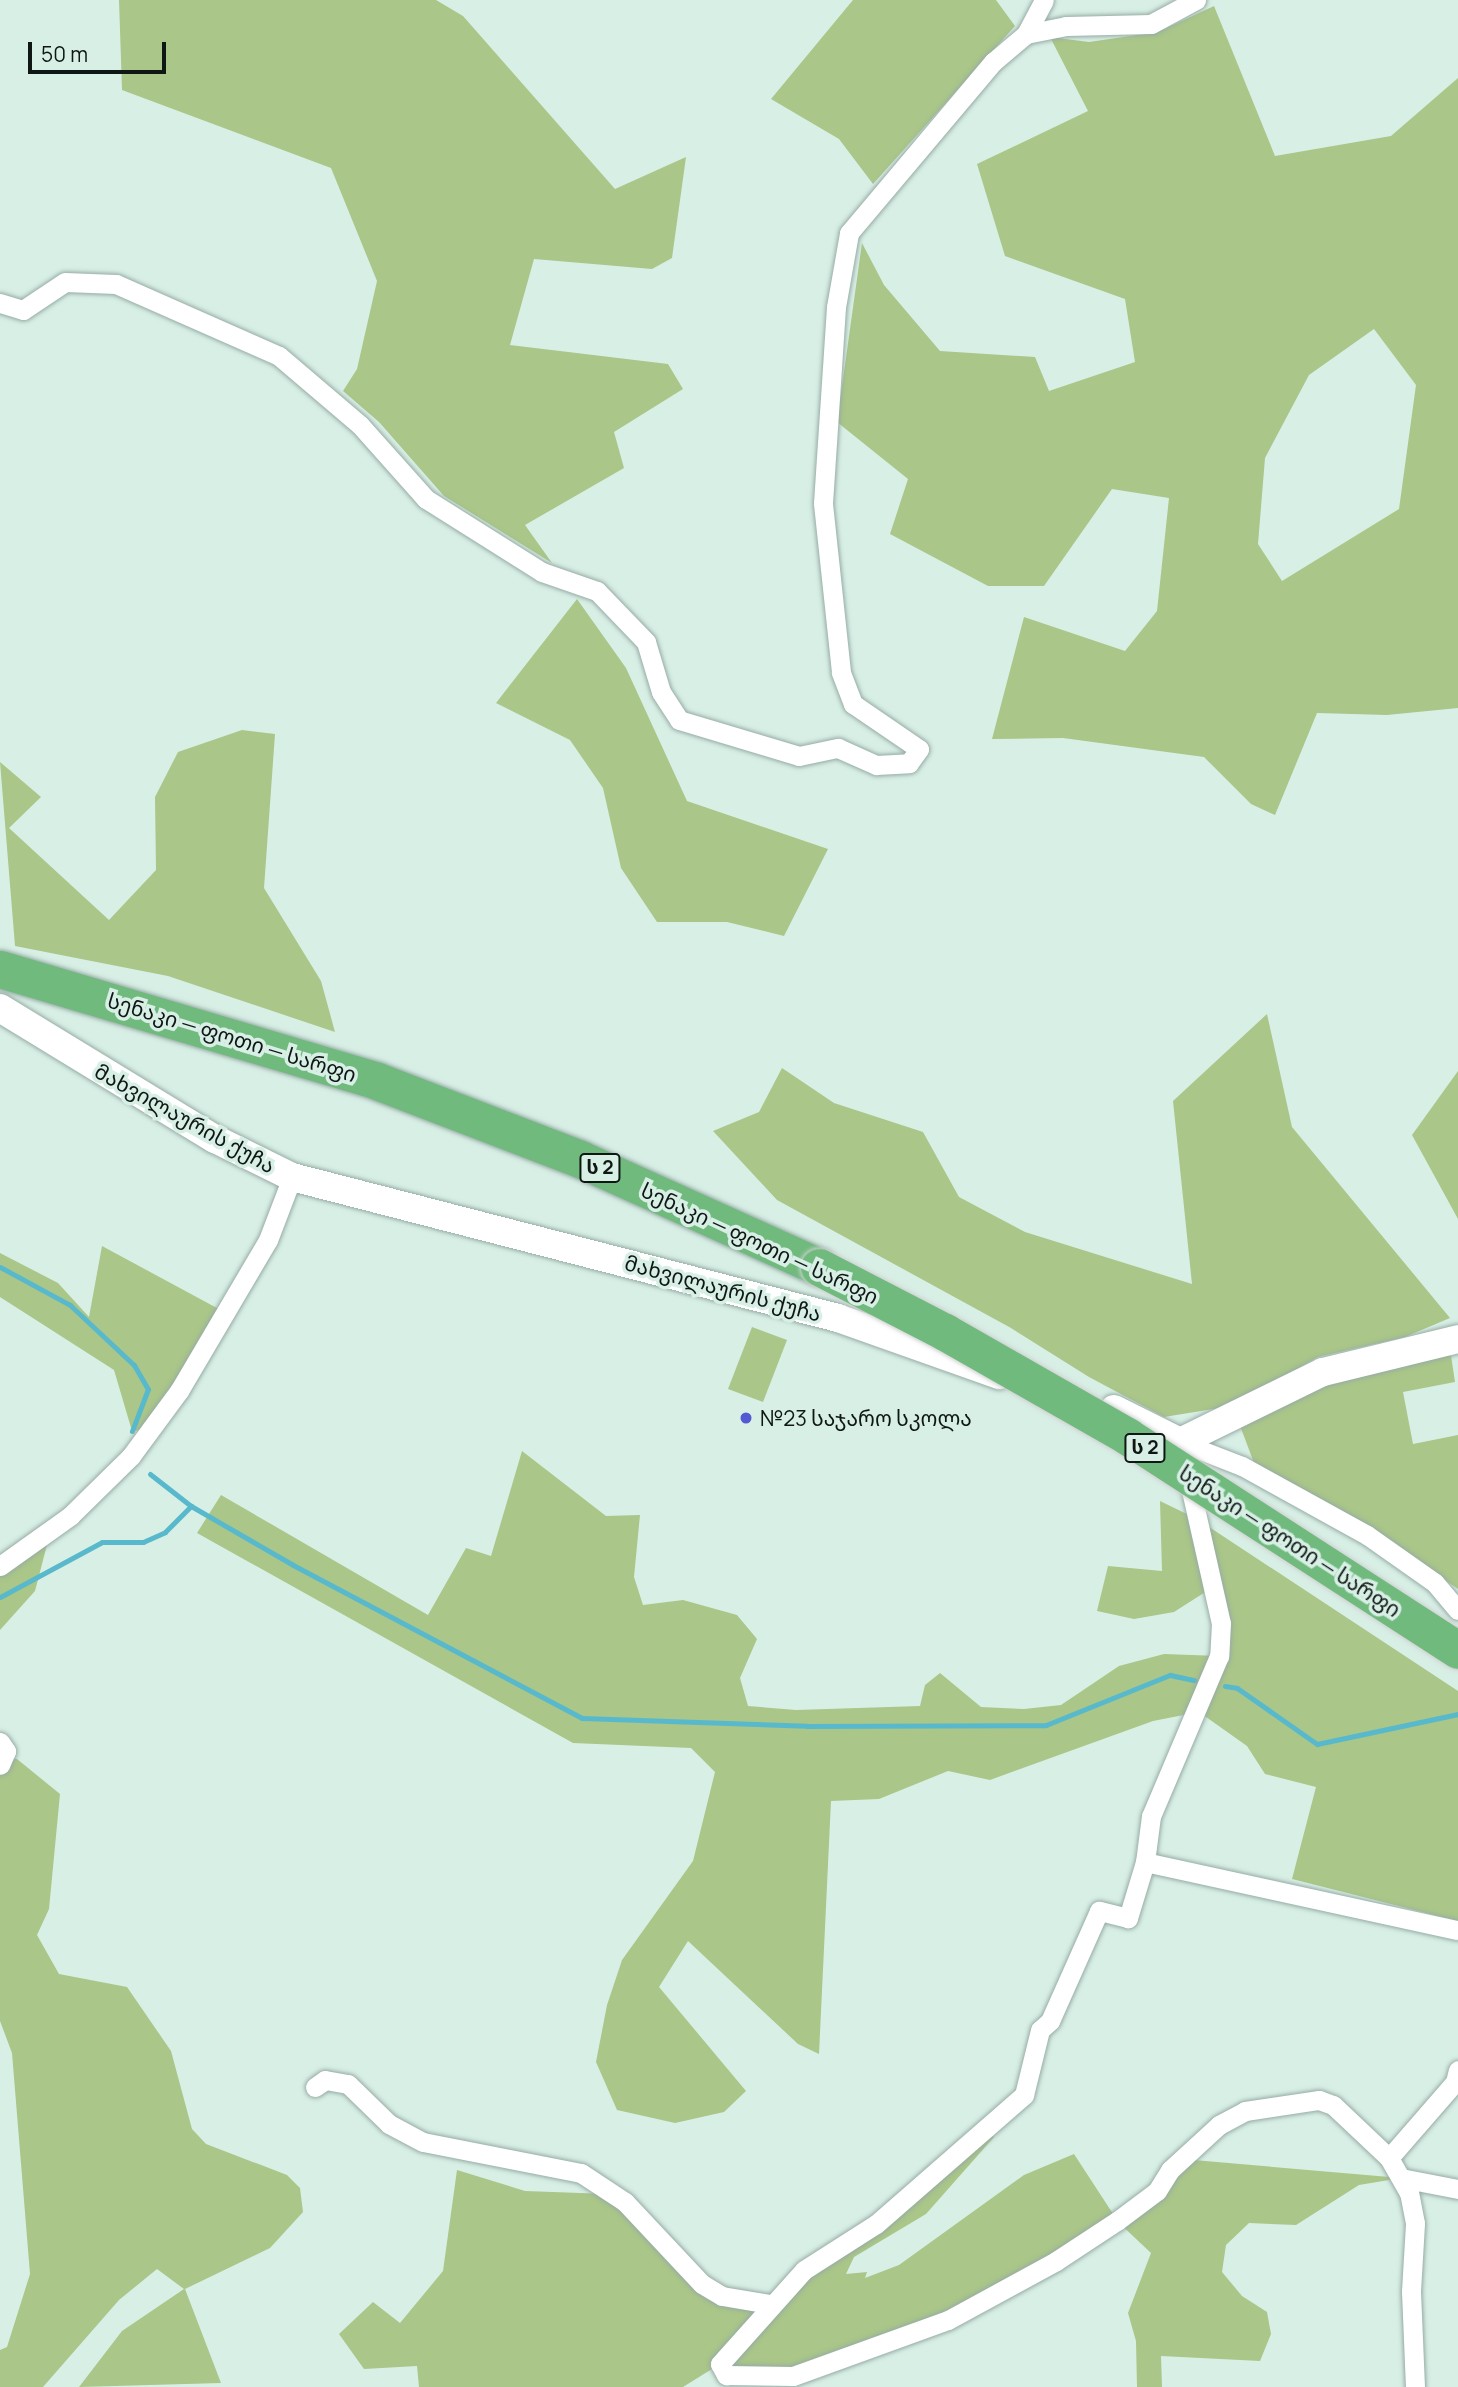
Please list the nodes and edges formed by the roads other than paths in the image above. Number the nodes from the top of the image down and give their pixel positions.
1 (1044, 0) edge
2 (1196, 0) edge
3 (1026, 34) junction
4 (0, 303) edge
5 (0, 969) edge
6 (0, 1008) edge
7 (292, 1177) junction
8 (1458, 1339) edge
9 (1180, 1442) junction
10 (0, 1566) edge
11 (1458, 1610) edge
12 (1458, 1650) edge
13 (0, 1742) edge
14 (0, 1765) edge
15 (1145, 1862) junction
16 (1458, 1930) edge
17 (1458, 2070) edge
18 (315, 2087) dead end
19 (1389, 2158) junction
20 (1401, 2178) junction
21 (1458, 2189) edge
22 (770, 2304) junction
23 (1415, 2387) edge

1 - 3 street
2 - 3 street
3 - 4 street
5 - 12 highway, სენაკი — ფოთი — სარფი / ს 2, bridge
6 - 7 street, მახვილაურის ქუჩა
7 - 9 street, მახვილაურის ქუჩა
7 - 10 street
8 - 9 street
9 - 11 street
9 - 15 street
13 - 14 street
15 - 16 street
15 - 22 street
17 - 19 street
18 - 22 street
19 - 20 street
19 - 22 street
20 - 21 street
20 - 23 street

